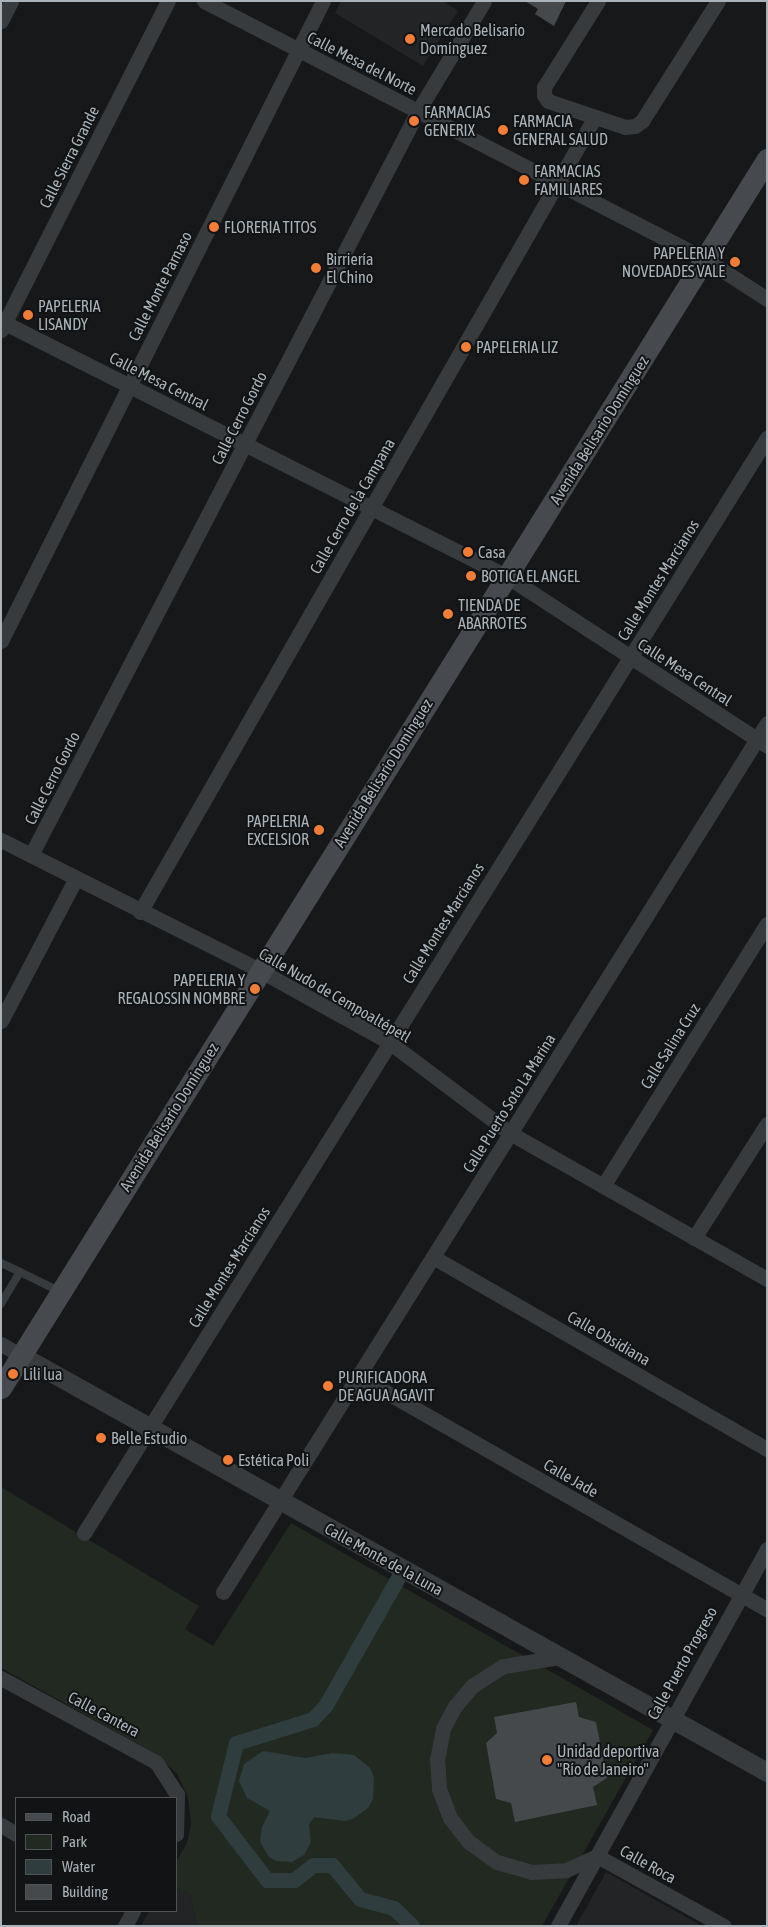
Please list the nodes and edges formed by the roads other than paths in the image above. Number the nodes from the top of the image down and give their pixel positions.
1 (11, 1) edge
2 (168, 1) edge
3 (204, 1) edge
4 (323, 1) edge
5 (484, 1) edge
6 (598, 1) edge
7 (718, 1) edge
8 (1, 21) edge
9 (298, 50) junction
10 (418, 111) junction
11 (595, 116) junction
12 (767, 159) edge
13 (556, 185) junction
14 (705, 259) junction
15 (767, 299) edge
16 (2, 324) edge
17 (129, 386) junction
18 (767, 438) edge
19 (245, 444) junction
20 (371, 508) junction
21 (508, 577) junction
22 (1, 640) edge
23 (630, 657) junction
24 (767, 723) edge
25 (762, 743) edge
26 (1, 840) edge
27 (31, 855) junction
28 (75, 880) junction
29 (140, 912) junction
30 (767, 924) edge
31 (259, 970) junction
32 (1, 1021) edge
33 (390, 1042) junction
34 (767, 1124) edge
35 (510, 1133) junction
36 (603, 1186) junction
37 (694, 1238) junction
38 (433, 1257) junction
39 (1, 1263) edge
40 (20, 1272) junction
41 (767, 1279) edge
42 (61, 1292) junction
43 (1, 1304) edge
44 (1, 1344) edge
45 (22, 1356) junction
46 (358, 1376) junction
47 (1, 1388) edge
48 (149, 1428) junction
49 (767, 1449) edge
50 (280, 1501) junction
51 (84, 1532) dead end
52 (767, 1549) edge
53 (223, 1592) dead end
54 (741, 1595) junction
55 (767, 1609) edge
56 (560, 1657) junction
57 (1, 1678) edge
58 (670, 1718) junction
59 (767, 1772) edge
60 (177, 1797) edge
61 (1, 1826) edge
62 (15, 1833) edge
63 (597, 1856) junction
64 (132, 1912) edge
65 (125, 1926) edge
66 (558, 1926) edge
67 (724, 1926) edge

1 - 8 street
2 - 16 street, Calle Sierra Grande
3 - 9 street, Calle Mesa del Norte
4 - 9 street, Calle Monte Parnaso
5 - 10 street, Calle Cerro Gordo
6 - 11 street
7 - 11 street
9 - 10 street, Calle Mesa del Norte
9 - 17 street, Calle Monte Parnaso
10 - 13 street, Calle Mesa del Norte
10 - 19 street, Calle Cerro Gordo
11 - 13 street, Calle Cerro de la Campana
12 - 14 main road, Avenida Belisario Domínguez
13 - 14 street, Calle Mesa del Norte
13 - 20 street, Calle Cerro de la Campana
14 - 15 street, Calle Mesa del Norte
14 - 21 main road, Avenida Belisario Domínguez
16 - 17 street, Calle Mesa Central
17 - 19 street, Calle Mesa Central
17 - 22 street, Calle Monte Parnaso
18 - 23 street, Calle Montes Marcianos
19 - 20 street, Calle Mesa Central
19 - 27 street, Calle Cerro Gordo
20 - 21 street, Calle Mesa Central
20 - 29 street, Calle Cerro de la Campana
21 - 23 street, Calle Mesa Central
21 - 31 main road, Avenida Belisario Domínguez
23 - 25 street, Calle Mesa Central
23 - 33 street, Calle Montes Marcianos
24 - 25 street, Calle Puerto Soto La Marina
25 - 35 street, Calle Puerto Soto La Marina
26 - 27 street, Calle Nudo de Cempoaltépetl
27 - 28 street, Calle Nudo de Cempoaltépetl
28 - 29 street, Calle Nudo de Cempoaltépetl
28 - 32 street
29 - 31 street, Calle Nudo de Cempoaltépetl
30 - 36 street, Calle Salina Cruz
31 - 33 street, Calle Nudo de Cempoaltépetl
31 - 42 main road, Avenida Belisario Domínguez
33 - 35 street, Calle Nudo de Cempoaltépetl
33 - 48 street, Calle Montes Marcianos
34 - 37 street
35 - 36 street, Calle Nudo de Cempoaltépetl
35 - 38 street, Calle Puerto Soto La Marina
36 - 37 street, Calle Nudo de Cempoaltépetl
37 - 41 street, Calle Nudo de Cempoaltépetl
38 - 46 street, Calle Puerto Soto La Marina
38 - 49 street, Calle Obsidiana
39 - 40 lane
40 - 42 lane
40 - 43 lane
42 - 45 main road, Avenida Belisario Domínguez
44 - 45 street, Calle Monte de la Luna
45 - 47 main road, Avenida Belisario Domínguez
45 - 48 street, Calle Monte de la Luna
46 - 50 street, Calle Puerto Soto La Marina
46 - 54 street, Calle Jade
48 - 50 street, Calle Monte de la Luna
48 - 51 street, Calle Montes Marcianos
50 - 53 street, Calle Puerto Soto La Marina
50 - 56 street, Calle Monte de la Luna
52 - 54 street, Calle Puerto Progreso
54 - 55 street, Calle Jade
54 - 58 street, Calle Puerto Progreso
56 - 58 street, Calle Monte de la Luna
56 - 63 street, Calle Roca
57 - 60 street, Calle Cantera
58 - 59 street, Calle Monte de la Luna
58 - 63 street, Calle Puerto Progreso
61 - 62 street
63 - 66 street, Calle Puerto Progreso
63 - 67 street, Calle Roca
64 - 65 street

